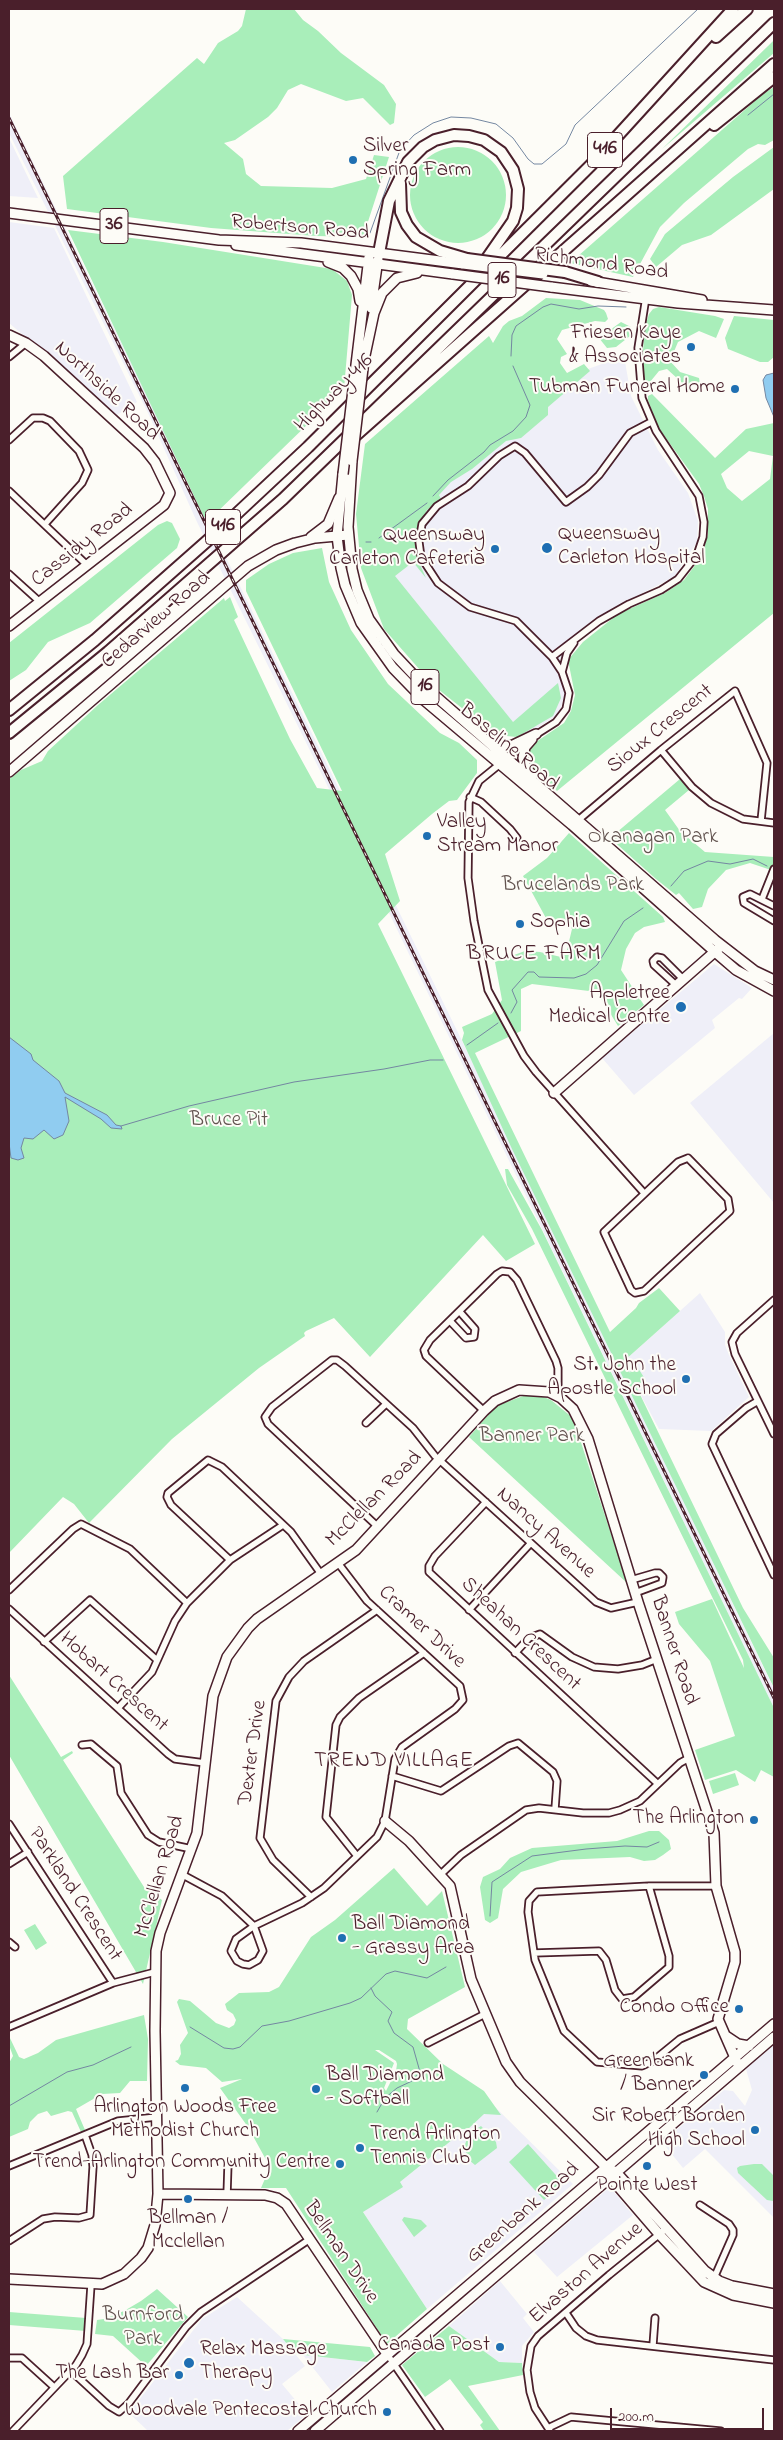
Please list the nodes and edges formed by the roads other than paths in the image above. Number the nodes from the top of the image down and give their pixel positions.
1 (733, 9) edge
2 (747, 9) edge
3 (774, 23) edge
4 (774, 64) edge
5 (774, 77) edge
6 (668, 83) junction
7 (403, 170) junction
8 (622, 200) junction
9 (9, 213) edge
10 (219, 240) junction
11 (374, 252) junction
12 (296, 254) junction
13 (465, 261) junction
14 (373, 264) junction
15 (448, 273) junction
16 (598, 282) joint
17 (647, 295) junction
18 (460, 296) junction
19 (774, 310) edge
20 (361, 322) junction
21 (9, 335) edge
22 (26, 342) junction
23 (9, 357) edge
24 (364, 360) junction
25 (651, 422) junction
26 (9, 440) edge
27 (168, 487) joint
28 (9, 491) edge
29 (340, 493) junction
30 (283, 499) junction
31 (45, 524) junction
32 (348, 535) junction
33 (338, 536) junction
34 (304, 540) junction
35 (87, 566) junction
36 (9, 574) edge
37 (40, 602) junction
38 (9, 626) edge
39 (579, 637) junction
40 (552, 657) junction
41 (562, 672) junction
42 (9, 710) edge
43 (470, 726) junction
44 (9, 733) edge
45 (536, 734) junction
46 (661, 750) junction
47 (506, 758) junction
48 (499, 764) junction
49 (9, 772) edge
50 (545, 791) junction
51 (470, 797) junction
52 (761, 821) junction
53 (575, 822) junction
54 (774, 823) edge
55 (516, 838) dead end
56 (774, 869) edge
57 (762, 899) junction
58 (774, 906) edge
59 (774, 921) edge
60 (722, 945) junction
61 (715, 952) junction
62 (774, 980) edge
63 (680, 982) junction
64 (774, 991) edge
65 (554, 1093) junction
66 (644, 1193) junction
67 (774, 1300) edge
68 (460, 1312) junction
69 (450, 1321) junction
70 (554, 1394) junction
71 (758, 1401) junction
72 (386, 1404) junction
73 (484, 1411) junction
74 (366, 1423) dead end
75 (774, 1434) edge
76 (440, 1460) junction
77 (486, 1502) junction
78 (283, 1525) junction
79 (377, 1526) junction
80 (530, 1544) junction
81 (230, 1560) junction
82 (338, 1563) junction
83 (321, 1574) junction
84 (774, 1575) edge
85 (631, 1580) junction
86 (9, 1590) edge
87 (636, 1598) junction
88 (187, 1603) junction
89 (9, 1609) edge
90 (377, 1610) junction
91 (469, 1610) junction
92 (44, 1642) junction
93 (424, 1653) junction
94 (515, 1653) junction
95 (658, 1659) junction
96 (157, 1660) junction
97 (118, 1708) junction
98 (82, 1745) dead end
99 (689, 1758) junction
100 (205, 1763) junction
101 (392, 1776) junction
102 (658, 1784) junction
103 (555, 1810) junction
104 (385, 1821) junction
105 (9, 1824) edge
106 (192, 1849) junction
107 (28, 1852) junction
108 (357, 1856) junction
109 (9, 1864) edge
110 (441, 1874) junction
111 (183, 1875) junction
112 (649, 1886) junction
113 (716, 1886) junction
114 (311, 1897) junction
115 (254, 1926) junction
116 (9, 1942) edge
117 (15, 1947) dead end
118 (534, 1953) junction
119 (156, 1972) junction
120 (113, 1983) junction
121 (485, 2014) junction
122 (719, 2022) junction
123 (774, 2024) edge
124 (9, 2027) edge
125 (724, 2035) junction
126 (774, 2037) edge
127 (428, 2043) dead end
128 (749, 2046) junction
129 (735, 2057) junction
130 (739, 2067) junction
131 (157, 2117) junction
132 (85, 2136) junction
133 (228, 2164) dead end
134 (9, 2166) edge
135 (606, 2167) junction
136 (613, 2174) junction
137 (158, 2194) junction
138 (227, 2195) junction
139 (700, 2205) dead end
140 (540, 2223) junction
141 (667, 2228) junction
142 (548, 2230) junction
143 (659, 2234) junction
144 (310, 2240) junction
145 (9, 2241) edge
146 (714, 2278) junction
147 (9, 2279) edge
148 (91, 2284) junction
149 (774, 2294) edge
150 (774, 2303) edge
151 (566, 2313) junction
152 (655, 2318) dead end
153 (653, 2345) junction
154 (387, 2354) junction
155 (9, 2358) edge
156 (774, 2360) edge
157 (393, 2363) junction
158 (70, 2370) junction
159 (54, 2387) junction
160 (549, 2430) edge
161 (13, 2431) edge
162 (298, 2431) edge
163 (315, 2431) edge
164 (440, 2431) edge
165 (721, 2431) edge

1 - 6 highway
2 - 6 highway
3 - 30 highway
4 - 8 highway
5 - 8 highway
6 - 18 highway, Highway 416 / 416
7 - 11 highway
7 - 13 highway
7 - 18 highway
8 - 30 highway
9 - 10 main road, Robertson Road / 36
10 - 11 main road, Robertson Road / 36
10 - 12 main road, Robertson Road / 36
11 - 13 main road, 16
11 - 14 main road, Baseline Road / 16
12 - 14 main road, Robertson Road / 36
12 - 20 main road
13 - 16 highway, bridge
14 - 15 main road, Richmond Road / 16
14 - 20 main road, Baseline Road / 16
14 - 24 main road, Baseline Road / 16
15 - 17 main road, Richmond Road / 16, bridge
15 - 24 main road
16 - 17 main road, Richmond Road / 16
17 - 19 main road, Richmond Road / 16
17 - 25 street
18 - 42 highway, Highway 416 / 416
20 - 29 main road, Baseline Road / 16, bridge
21 - 22 main road, Northside Road
22 - 23 street
22 - 27 main road, Northside Road
24 - 32 main road, Baseline Road / 16, bridge
25 - 39 street
25 - 40 street
26 - 31 street
27 - 35 main road, Cassidy Road
28 - 31 street
29 - 33 main road, Baseline Road / 16
29 - 34 main road
30 - 44 highway, 416
31 - 35 street
32 - 33 main road, Cedarview Road
32 - 43 main road, Baseline Road / 16
33 - 34 main road, Cedarview Road
33 - 48 main road, Baseline Road / 16
34 - 49 main road, Cedarview Road
35 - 37 main road, Cassidy Road
36 - 37 street
37 - 38 main road, Cassidy Road
39 - 40 street
39 - 41 street
40 - 41 street
41 - 45 street
43 - 45 main road
43 - 47 main road, Baseline Road / 16
45 - 47 street
45 - 50 main road
46 - 52 street
46 - 52 street, Sioux Crescent
46 - 53 street, Sioux Crescent
47 - 48 street
47 - 50 main road, Baseline Road / 16
48 - 51 street
48 - 53 main road, Baseline Road / 16
50 - 53 main road, Baseline Road / 16
51 - 55 street
51 - 65 street
52 - 54 street
53 - 60 main road, Baseline Road / 16
53 - 61 main road, Baseline Road / 16
56 - 57 street
57 - 58 street
57 - 59 street
60 - 61 main road
60 - 62 main road, Baseline Road / 16
61 - 63 main road
61 - 64 main road, Baseline Road / 16
63 - 63 street
63 - 65 main road
65 - 66 street
66 - 66 street
67 - 71 street
68 - 69 street
68 - 69 street
68 - 70 street
69 - 73 street
70 - 73 main road, Banner Road
70 - 85 main road, Banner Road
71 - 75 street
71 - 84 street
72 - 74 street
72 - 76 street, Nancy Avenue
72 - 79 street, Nancy Avenue
73 - 76 main road, Banner Road
76 - 77 street, Nancy Avenue
76 - 79 main road, McClellan Road
77 - 80 street, Nancy Avenue
77 - 91 street, Sheahan Crescent
78 - 81 street
78 - 81 street
78 - 83 street
79 - 82 main road, McClellan Road
80 - 87 street, Nancy Avenue
80 - 91 street
81 - 88 street
82 - 83 main road, McClellan Road
82 - 90 street, Cramer Drive
83 - 100 main road, McClellan Road
85 - 87 main road, Banner Road
85 - 87 street, Nancy Avenue
86 - 88 street
87 - 95 main road, Banner Road
88 - 96 street
89 - 92 street, Hobart Crescent
90 - 93 street, Cramer Drive
90 - 114 street, Dexter Drive
91 - 94 street, Sheahan Crescent
92 - 96 street
92 - 97 street, Hobart Crescent
93 - 101 street, Cramer Drive
93 - 108 street
94 - 95 street
94 - 102 street, Sheahan Crescent
95 - 99 main road, Banner Road
96 - 97 street
97 - 100 street, Hobart Crescent
98 - 106 street
99 - 102 street
99 - 113 main road, Banner Road
100 - 106 main road, McClellan Road
101 - 103 street
101 - 104 street, Cramer Drive
102 - 103 street
103 - 110 street
104 - 108 street, Cramer Drive
104 - 110 main road
105 - 107 street, Parkland Crescent
106 - 111 main road, McClellan Road
107 - 109 street
107 - 120 street, Parkland Crescent
108 - 114 street, Cramer Drive
110 - 121 main road
111 - 115 street
111 - 119 main road, McClellan Road
112 - 113 street
112 - 118 street
112 - 118 street
113 - 122 main road, Banner Road
114 - 115 street, Cramer Drive
115 - 115 street
116 - 117 street
118 - 122 street
119 - 120 street
119 - 131 main road, McClellan Road
120 - 124 street
121 - 127 street
121 - 135 main road
122 - 125 main road
123 - 128 main road, Greenbank Road
125 - 128 main road
125 - 129 main road
126 - 130 main road, Greenbank Road
128 - 129 main road, Greenbank Road
129 - 130 main road
129 - 135 main road, Greenbank Road
130 - 136 main road, Greenbank Road
131 - 132 street
131 - 137 main road, McClellan Road
132 - 134 street
132 - 145 street
133 - 138 street
135 - 136 main road
135 - 140 main road, Greenbank Road
136 - 141 main road
136 - 142 main road, Greenbank Road
136 - 143 main road
137 - 138 main road, Bellman Drive
137 - 148 main road, McClellan Road
138 - 144 main road, Bellman Drive
139 - 146 street
140 - 142 main road
140 - 154 main road, Greenbank Road
141 - 143 street, Elvaston Avenue
141 - 146 main road
142 - 157 main road, Greenbank Road
143 - 150 main road
143 - 151 street, Elvaston Avenue
144 - 154 main road, Bellman Drive
144 - 158 street
146 - 149 main road
147 - 148 main road, McClellan Road
148 - 158 street
151 - 153 street
151 - 160 street, Elvaston Avenue
152 - 153 street
153 - 156 street
154 - 157 street
154 - 162 main road, Greenbank Road
155 - 159 street
157 - 163 main road, Greenbank Road
157 - 164 street
158 - 159 street
159 - 161 street
160 - 165 street

